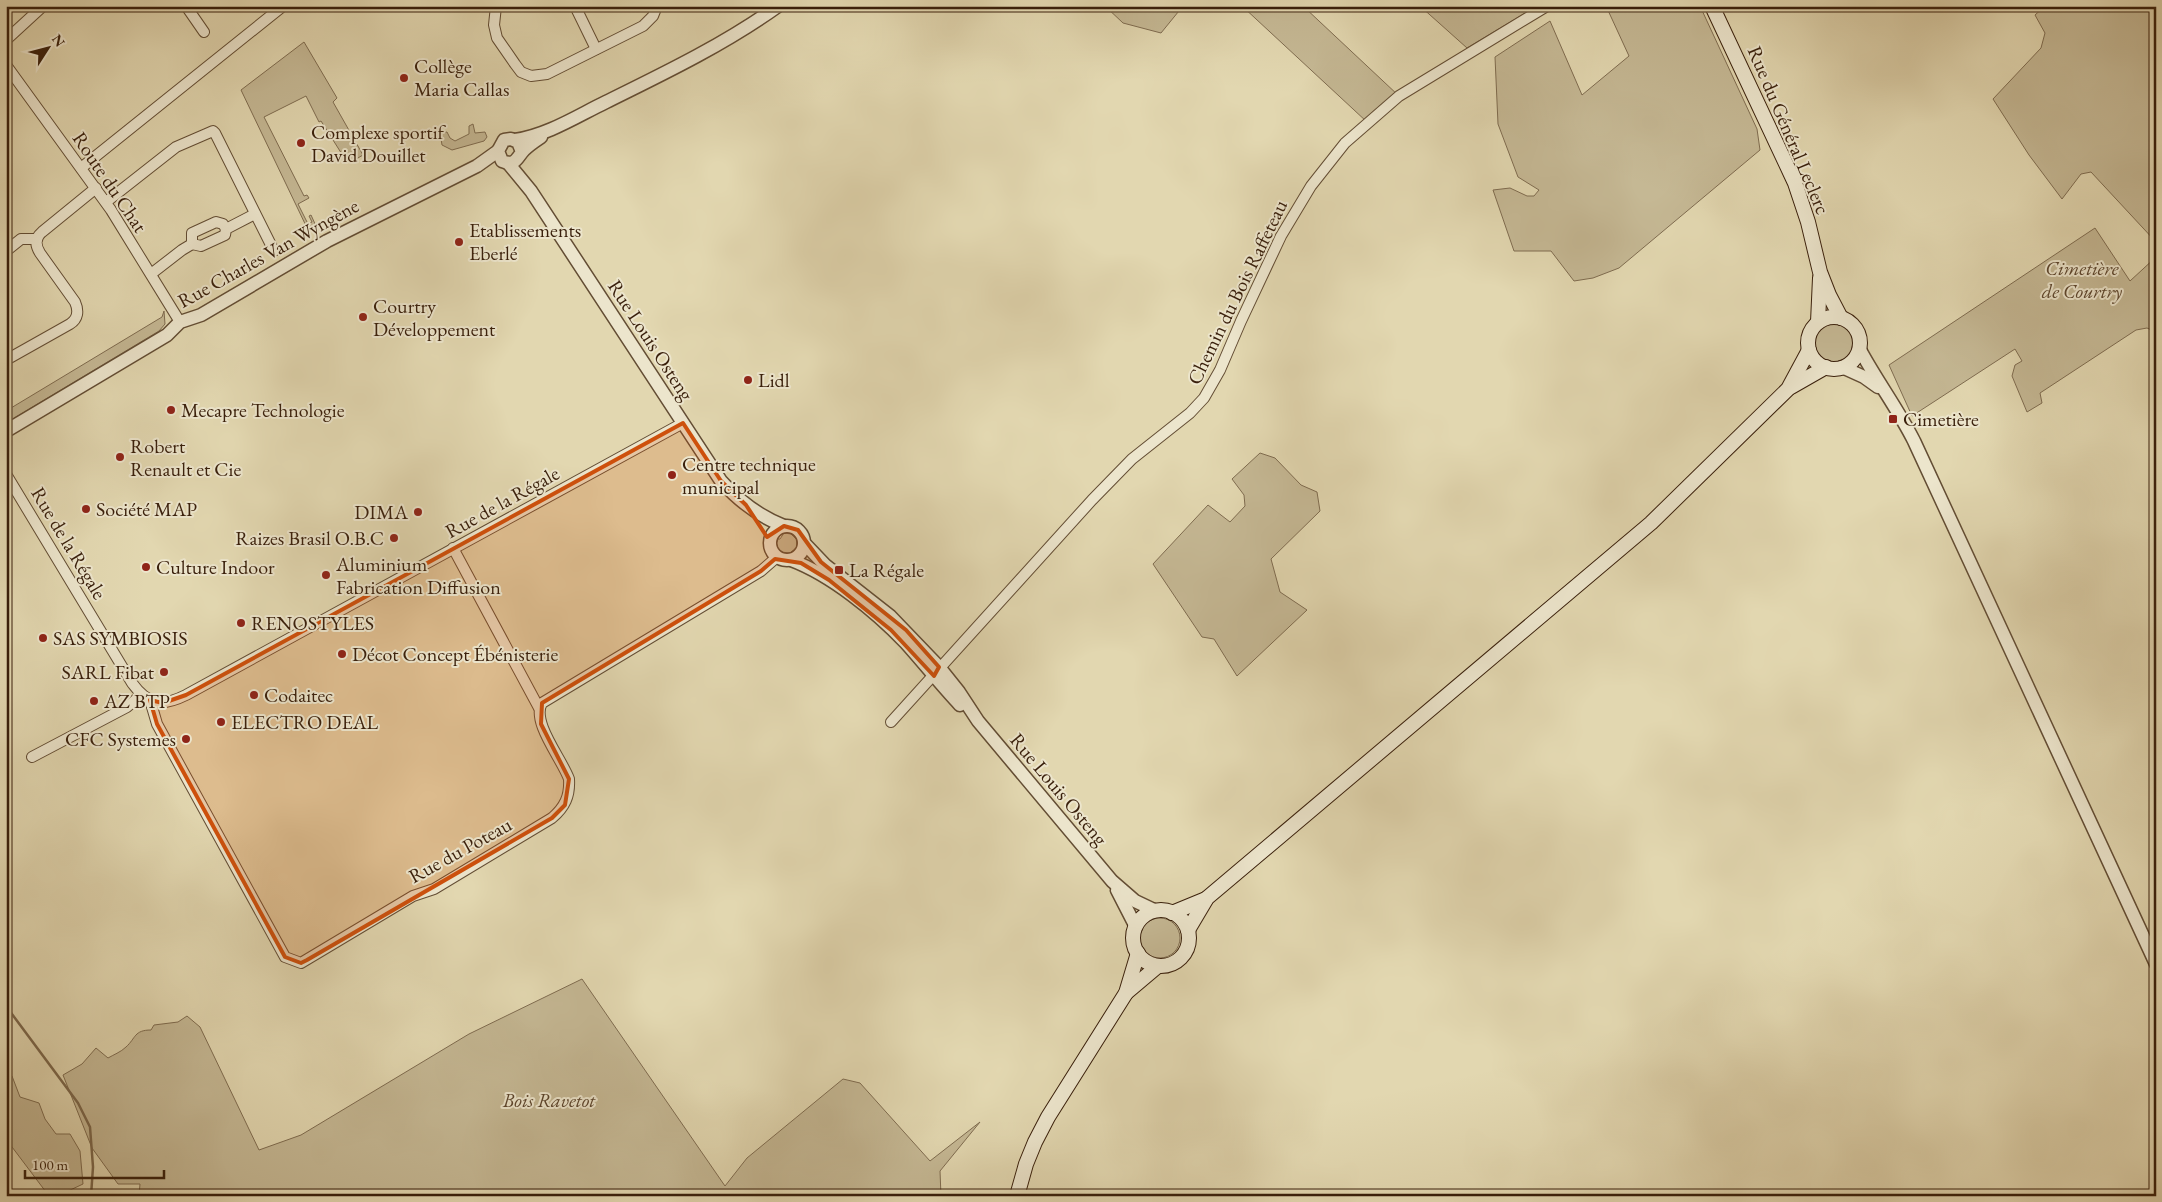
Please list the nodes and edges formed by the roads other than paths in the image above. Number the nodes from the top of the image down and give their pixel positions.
1 (43, 6) edge
2 (186, 6) edge
3 (284, 6) edge
4 (496, 6) edge
5 (575, 6) edge
6 (657, 6) edge
7 (778, 6) edge
8 (1547, 6) edge
9 (1712, 6) edge
10 (204, 32) dead end
11 (6, 40) edge
12 (596, 49) junction
13 (6, 65) edge
14 (551, 129) junction
15 (515, 140) junction
16 (521, 154) junction
17 (503, 158) junction
18 (81, 168) junction
19 (96, 188) junction
20 (531, 192) junction
21 (106, 202) junction
22 (255, 214) junction
23 (226, 229) junction
24 (37, 239) junction
25 (192, 244) junction
26 (274, 250) dead end
27 (6, 251) edge
28 (1820, 272) junction
29 (150, 274) junction
30 (1842, 318) junction
31 (180, 322) junction
32 (1818, 322) junction
33 (1859, 348) junction
34 (1809, 350) junction
35 (6, 360) edge
36 (1826, 367) junction
37 (1842, 367) junction
38 (1788, 389) junction
39 (1884, 391) junction
40 (683, 423) junction
41 (6, 432) edge
42 (6, 474) edge
43 (746, 505) junction
44 (784, 526) junction
45 (770, 541) junction
46 (804, 543) junction
47 (453, 548) junction
48 (777, 557) junction
49 (791, 560) junction
50 (936, 671) junction
51 (140, 695) junction
52 (150, 700) junction
53 (539, 708) junction
54 (891, 722) dead end
55 (32, 757) dead end
56 (1112, 881) junction
57 (1206, 898) junction
58 (1156, 911) junction
59 (1172, 913) junction
60 (1136, 927) junction
61 (1188, 930) junction
62 (1138, 953) junction
63 (2156, 964) edge
64 (1158, 966) junction
65 (1126, 993) junction
66 (1017, 1196) edge

1 - 11 street
2 - 10 street
3 - 18 street
4 - 12 street
5 - 12 street
6 - 12 street
7 - 14 street
8 - 50 street, Chemin du Bois Raffeteau
9 - 28 main road, Rue du Général Leclerc
13 - 18 street, Route du Chat
14 - 15 street
14 - 16 street
15 - 16 street
15 - 17 street
16 - 17 street
16 - 20 street, Rue Louis Osteng
17 - 20 street, Rue Louis Osteng
17 - 31 street, Rue Charles Van Wyngène
18 - 19 street, Route du Chat
19 - 21 street, Route du Chat
19 - 24 street
20 - 40 street, Rue Louis Osteng
21 - 22 street
21 - 29 street, Route du Chat
22 - 23 street
22 - 26 street
23 - 25 street
23 - 25 street
24 - 27 street
24 - 35 street
25 - 29 street
28 - 30 main road, Rue du Général Leclerc
28 - 32 main road, Rue du Général Leclerc
29 - 31 street, Route du Chat
30 - 32 main road
30 - 33 main road
31 - 41 street, Rue Charles Van Wyngène
32 - 34 main road
33 - 37 main road
33 - 39 street
34 - 36 main road
34 - 38 main road
36 - 37 main road
36 - 38 main road
37 - 39 street
38 - 57 main road
39 - 63 street
40 - 43 street, Rue Louis Osteng
40 - 47 street, Rue de la Régale
42 - 51 street, Rue de la Régale
43 - 44 street, Rue Louis Osteng
43 - 45 street, Rue Louis Osteng
44 - 45 street
44 - 46 street
45 - 48 street
46 - 49 street
46 - 50 street, Rue Louis Osteng
47 - 52 street, Rue de la Régale
47 - 53 street
48 - 49 street
48 - 53 street
49 - 50 street, Rue Louis Osteng
50 - 54 street, Chemin du Bois Raffeteau
50 - 56 street, Rue Louis Osteng
51 - 52 street, Rue de la Régale
51 - 55 street
52 - 53 street, Rue du Poteau
56 - 58 street, Rue Louis Osteng
56 - 60 street, Rue Louis Osteng
57 - 59 main road
57 - 61 main road
58 - 59 main road
58 - 60 main road
59 - 61 main road
60 - 62 main road
61 - 64 main road
62 - 64 main road
62 - 65 main road
64 - 65 main road
65 - 66 main road

